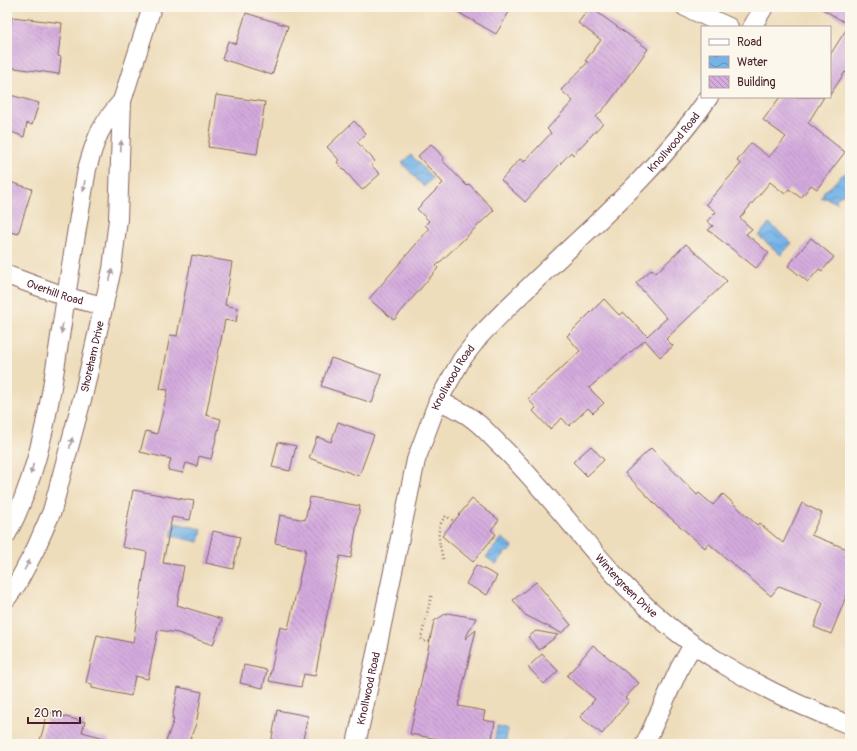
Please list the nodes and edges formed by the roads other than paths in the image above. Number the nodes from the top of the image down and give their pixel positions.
1 (152, 7) edge
2 (685, 7) edge
3 (764, 7) edge
4 (727, 26) edge
5 (753, 26) edge
6 (708, 98) edge
7 (122, 101) junction
8 (7, 275) edge
9 (66, 297) junction
10 (104, 306) junction
11 (438, 401) junction
12 (7, 534) edge
13 (7, 598) edge
14 (693, 645) junction
15 (850, 725) edge
16 (356, 744) edge
17 (645, 744) edge

1 - 7 street, Shoreham Drive
2 - 4 street
3 - 5 street
6 - 11 street, Knollwood Road
7 -> 9 street, Shoreham Drive
10 -> 7 street, Shoreham Drive
8 - 9 street, Overhill Road
9 - 10 street, Overhill Road
9 -> 12 street, Shoreham Drive
13 -> 10 street, Shoreham Drive
11 - 14 street, Wintergreen Drive
11 - 16 street, Knollwood Road
14 - 15 street, Wintergreen Drive
14 - 17 street

